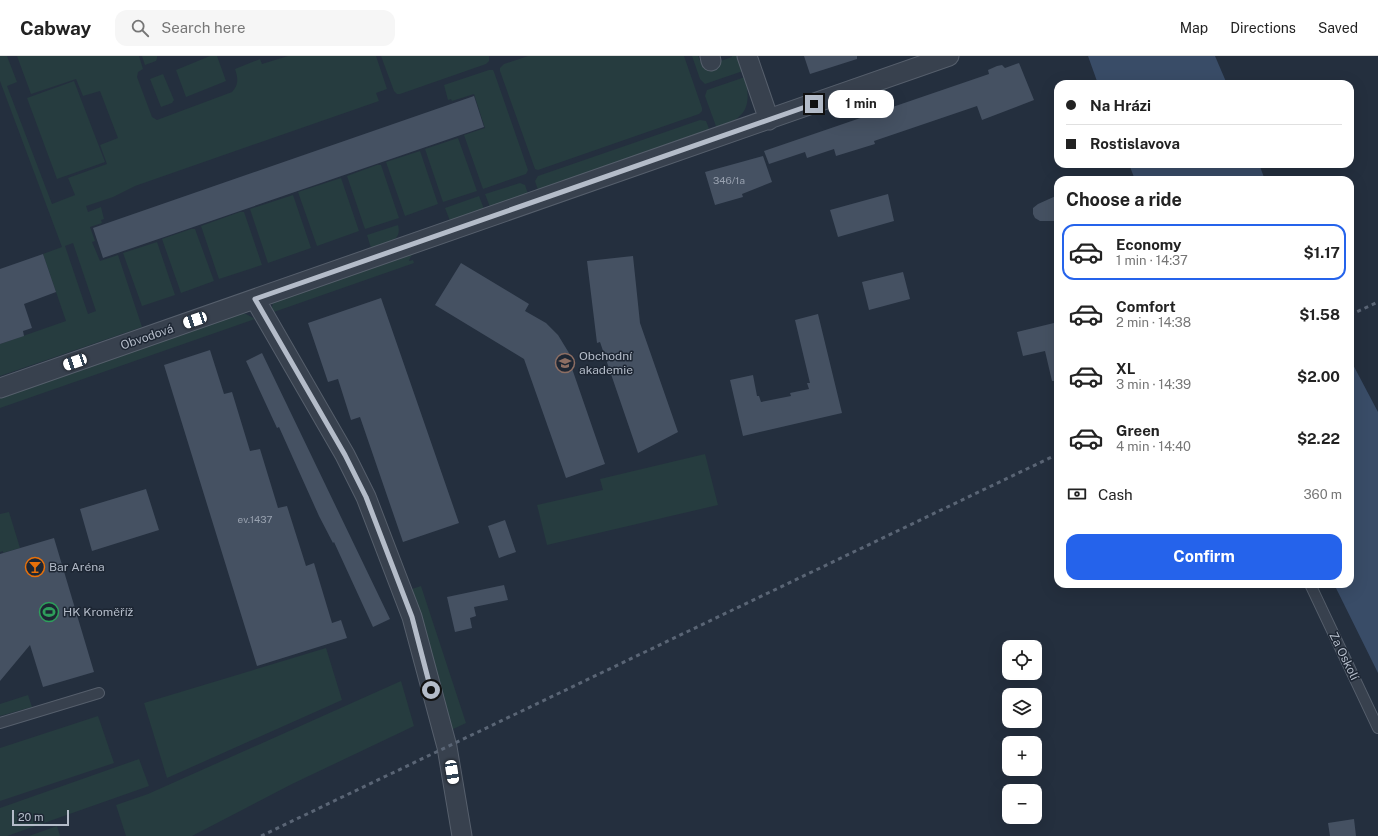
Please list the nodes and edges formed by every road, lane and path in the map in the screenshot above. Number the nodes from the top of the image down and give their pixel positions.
1 (747, 56) edge
2 (949, 56) edge
3 (769, 120) junction
4 (255, 299) junction
5 (0, 388) edge
6 (1312, 588) edge
7 (99, 693) dead end
8 (0, 723) edge
9 (1378, 728) edge
10 (462, 836) edge

1 - 3 street
2 - 3 street, Obvodová
3 - 4 street, Obvodová
4 - 5 street, Obvodová
4 - 10 street
6 - 9 lane, Za Oskolí
7 - 8 lane

